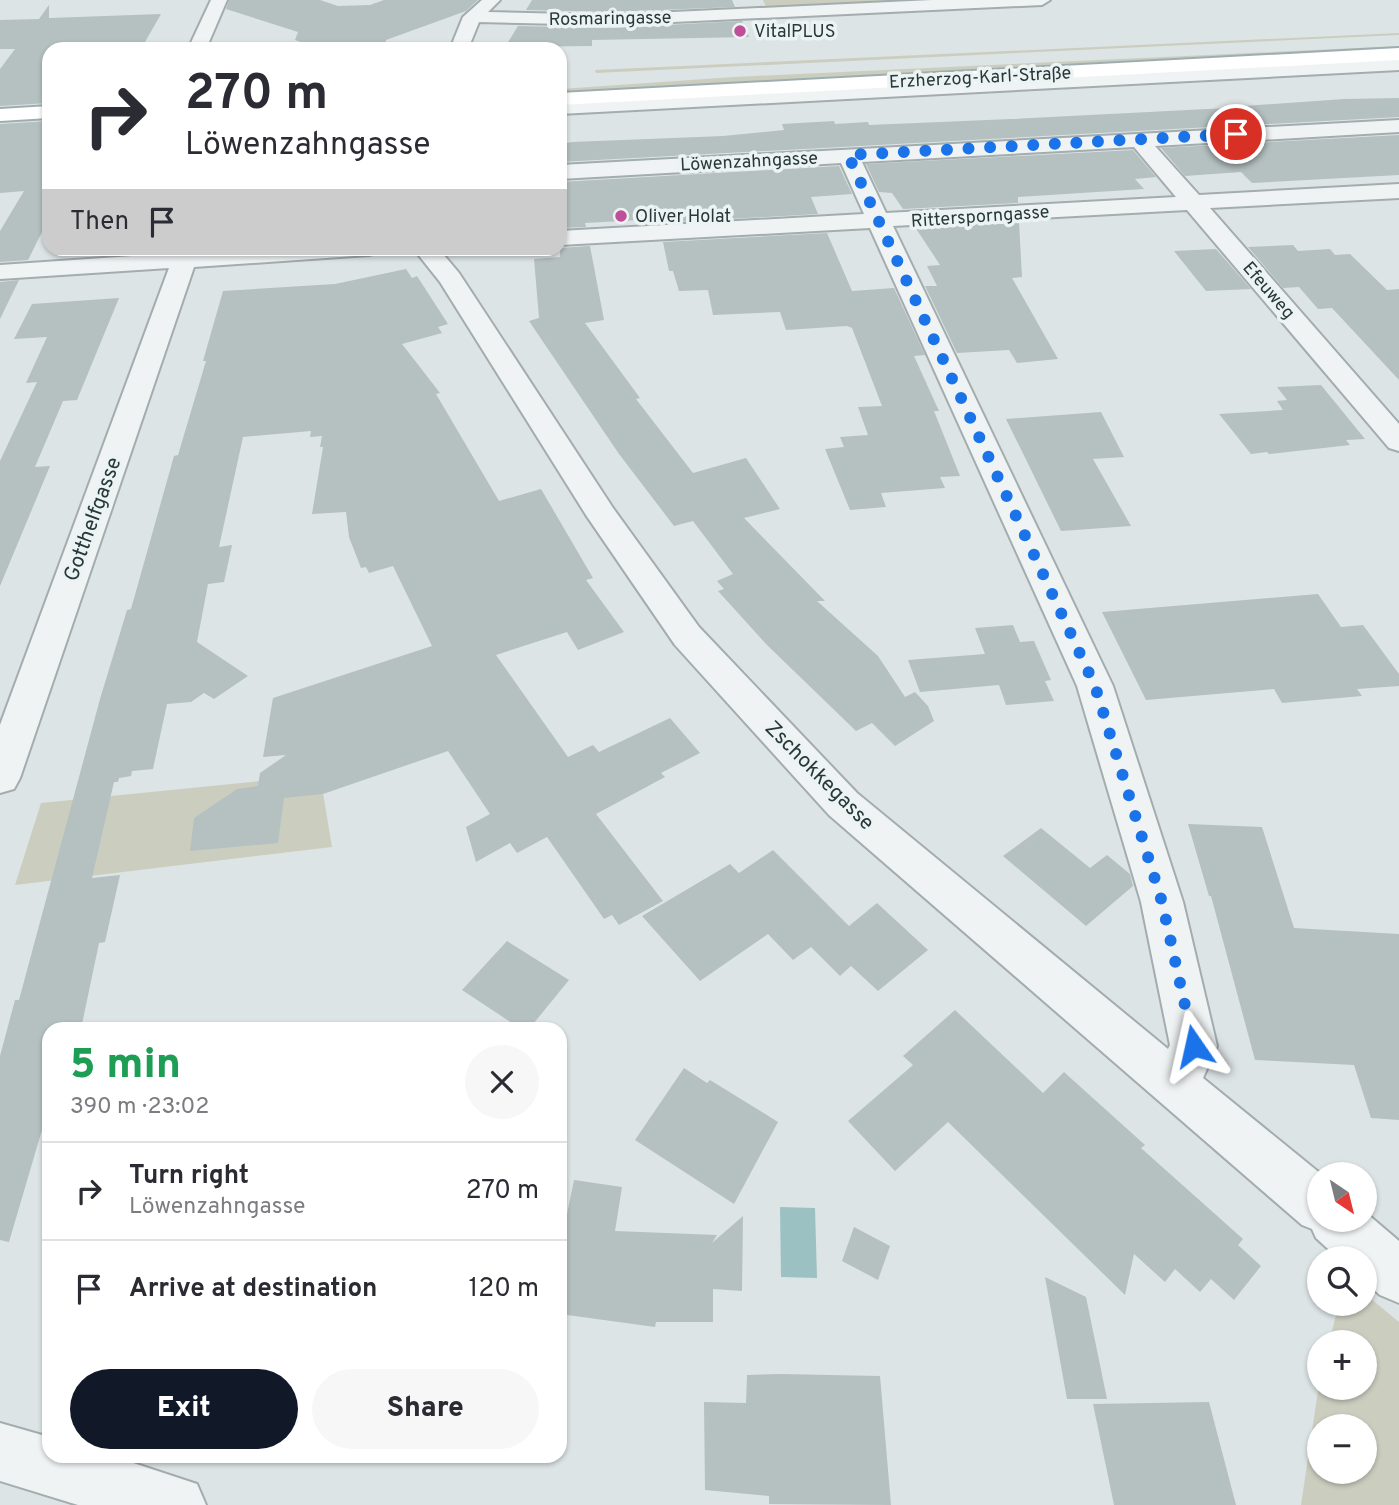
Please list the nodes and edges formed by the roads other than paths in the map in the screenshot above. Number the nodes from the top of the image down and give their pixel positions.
1 (219, 0) edge
2 (492, 0) edge
3 (1042, 0) edge
4 (1008, 1) edge
5 (761, 7) edge
6 (472, 17) junction
7 (1399, 41) edge
8 (200, 42) edge
9 (462, 42) edge
10 (1399, 54) edge
11 (1399, 64) edge
12 (567, 82) edge
13 (567, 99) edge
14 (567, 108) edge
15 (42, 112) edge
16 (0, 115) edge
17 (42, 126) edge
18 (1399, 126) edge
19 (0, 128) edge
20 (1138, 139) junction
21 (848, 155) junction
22 (567, 172) edge
23 (1399, 191) edge
24 (1194, 203) junction
25 (880, 222) junction
26 (567, 238) edge
27 (255, 256) edge
28 (432, 256) edge
29 (75, 258) edge
30 (184, 261) junction
31 (0, 272) edge
32 (1399, 442) edge
33 (0, 778) edge
34 (1176, 1083) junction
35 (1307, 1196) edge
36 (1348, 1232) edge
37 (1399, 1276) edge
38 (0, 1452) edge
39 (176, 1505) edge

1 - 8 street
2 - 6 street
3 - 4 street, Rosmaringasse
4 - 5 street, Rosmaringasse
5 - 6 street, Rosmaringasse
6 - 9 street
7 - 12 main road, Erzherzog-Karl-Straße
10 - 13 main road, Erzherzog-Karl-Straße
11 - 14 street, Erzherzog-Karl-Straße
15 - 16 main road
17 - 19 main road
18 - 20 street, Löwenzahngasse
20 - 21 street, Löwenzahngasse
20 - 24 street, Efeuweg
21 - 22 street, Löwenzahngasse
21 - 25 street
23 - 24 street, Rittersporngasse
24 - 25 street, Rittersporngasse
24 - 32 street, Efeuweg
25 - 26 street, Rittersporngasse
25 - 34 street
27 - 30 street
28 - 34 street, Zschokkegasse
29 - 30 street
29 - 31 street
30 - 33 street, Gotthelfgasse
34 - 35 street, Zschokkegasse
36 - 37 street
38 - 39 street

